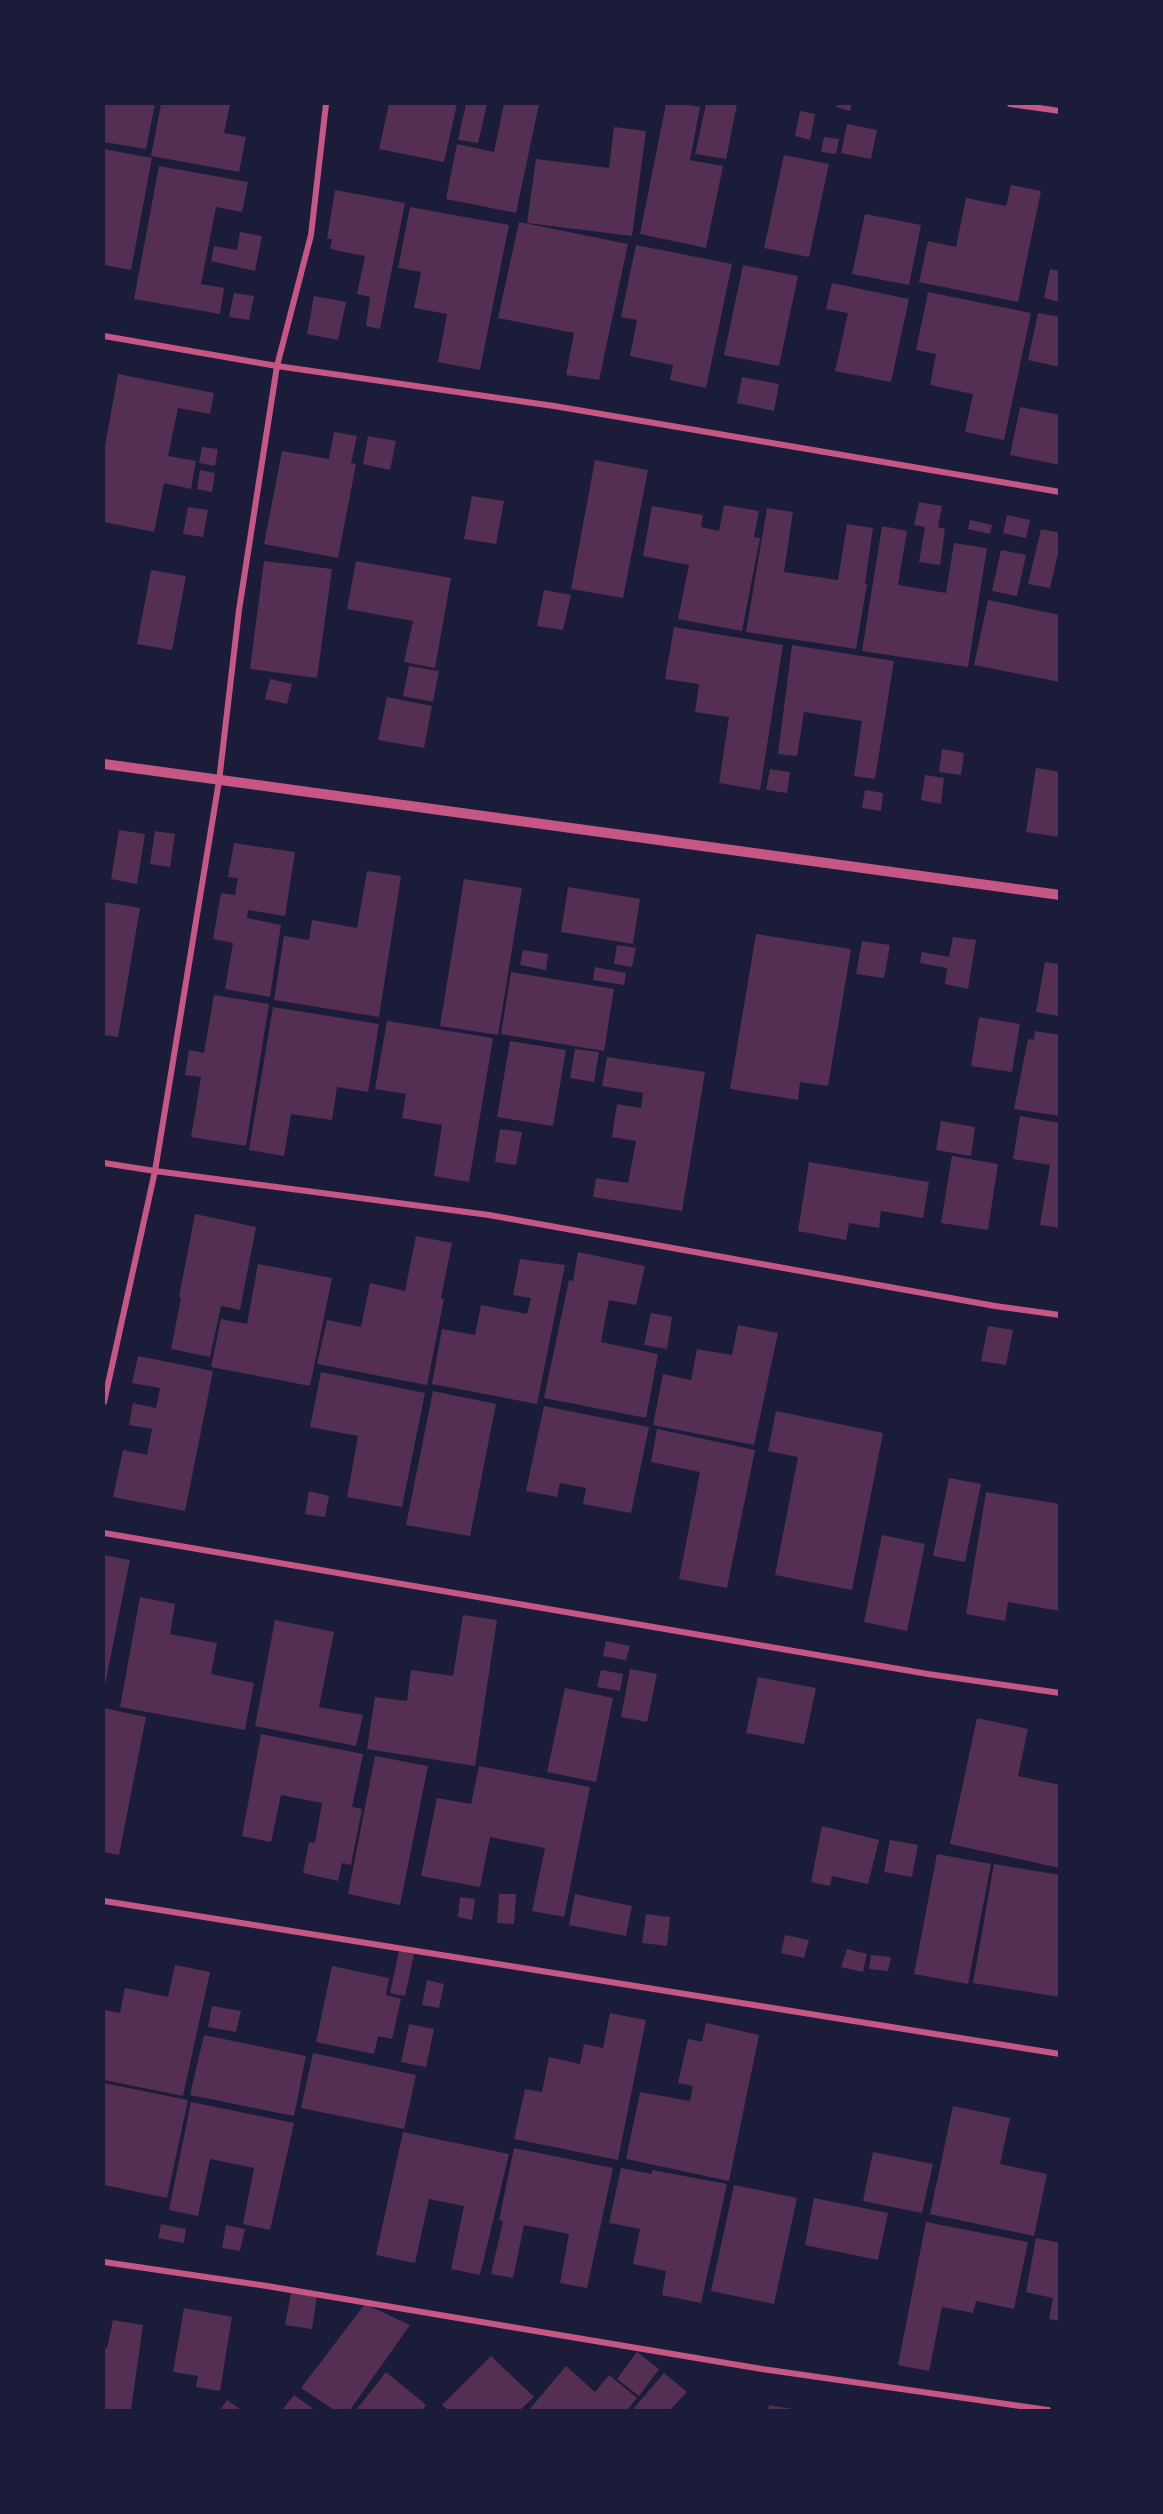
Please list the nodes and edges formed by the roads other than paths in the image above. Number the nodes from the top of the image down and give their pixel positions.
1 (326, 104) edge
2 (1010, 104) edge
3 (1059, 111) edge
4 (104, 336) edge
5 (277, 366) junction
6 (1059, 492) edge
7 (104, 764) edge
8 (219, 781) junction
9 (1059, 895) edge
10 (104, 1163) edge
11 (155, 1172) junction
12 (1059, 1315) edge
13 (104, 1402) edge
14 (104, 1533) edge
15 (1059, 1693) edge
16 (104, 1901) edge
17 (1059, 2054) edge
18 (104, 2262) edge
19 (1048, 2410) edge

1 - 5 street
2 - 3 street
4 - 5 street
5 - 6 street
5 - 8 street
7 - 8 street
8 - 9 street
8 - 11 street
10 - 11 street
11 - 12 street
11 - 13 street
14 - 15 street
16 - 17 street
18 - 19 street

